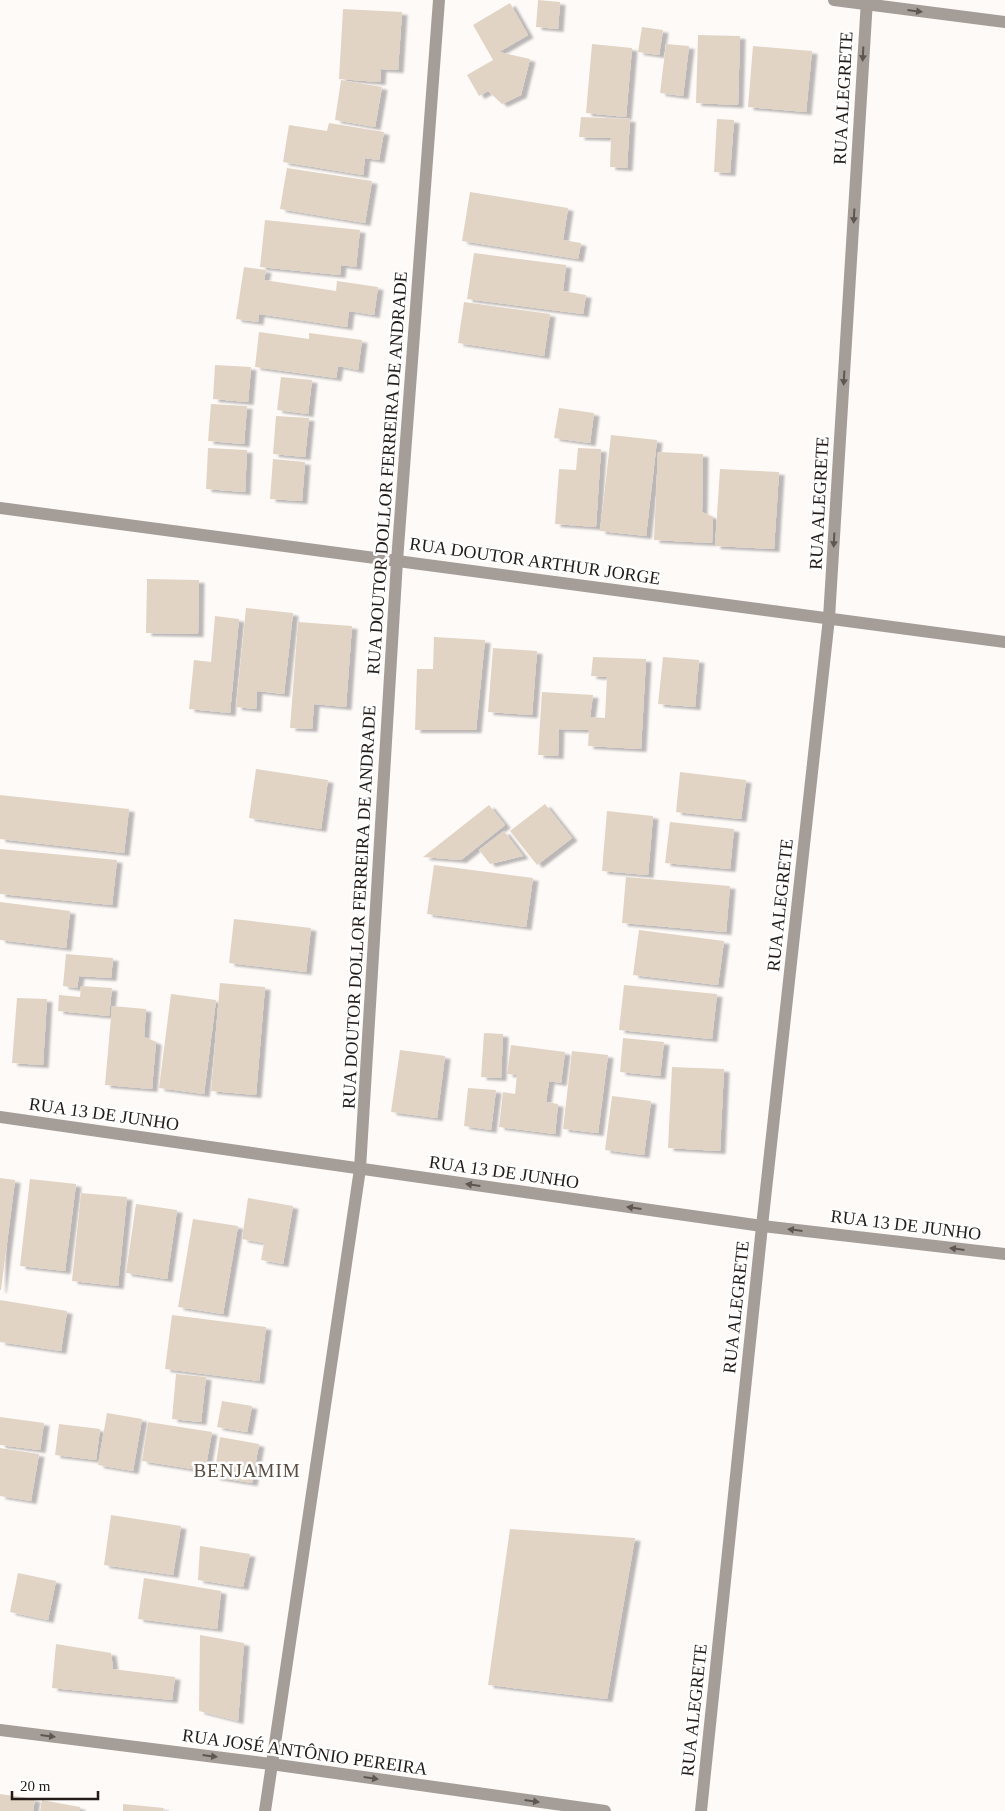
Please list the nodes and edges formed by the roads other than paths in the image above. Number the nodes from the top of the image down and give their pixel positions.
1 (439, 0) edge
2 (834, 0) edge
3 (867, 2) edge
4 (1005, 22) edge
5 (0, 508) edge
6 (397, 561) junction
7 (829, 618) junction
8 (1005, 642) edge
9 (0, 1117) edge
10 (360, 1169) junction
11 (762, 1226) junction
12 (1005, 1254) edge
13 (0, 1730) edge
14 (271, 1764) junction
15 (265, 1811) edge
16 (605, 1811) edge
17 (701, 1811) edge

1 - 6 street, RUA DOUTOR DOLLOR FERREIRA DE ANDRADE
2 - 3 street
3 -> 4 street
3 -> 7 street, RUA ALEGRETE
5 - 6 street, RUA DOUTOR ARTHUR JORGE
6 - 7 street, RUA DOUTOR ARTHUR JORGE
6 - 10 street, RUA DOUTOR DOLLOR FERREIRA DE ANDRADE
7 - 8 street, RUA DOUTOR ARTHUR JORGE
7 - 11 street, RUA ALEGRETE
9 - 10 street, RUA 13 DE JUNHO
11 -> 10 street, RUA 13 DE JUNHO
10 - 14 street, RUA DOUTOR DOLLOR FERREIRA DE ANDRADE
12 -> 11 street, RUA 13 DE JUNHO
11 - 17 street, RUA ALEGRETE
13 -> 14 street, RUA JOSÉ ANTÔNIO PEREIRA
14 - 15 street, RUA DOUTOR DOLLOR FERREIRA DE ANDRADE
14 -> 16 street, RUA JOSÉ ANTÔNIO PEREIRA

